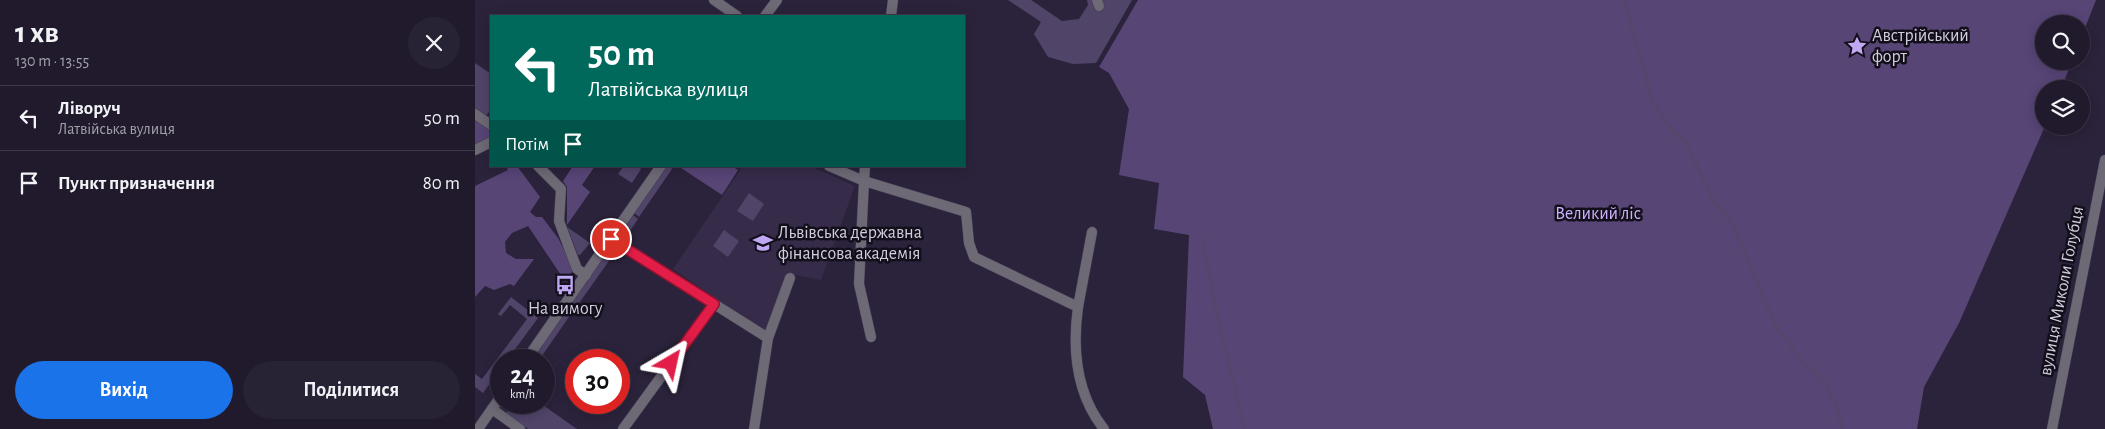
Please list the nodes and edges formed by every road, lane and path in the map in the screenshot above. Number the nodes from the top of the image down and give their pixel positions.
1 (714, 0) edge
2 (777, 0) edge
3 (893, 0) edge
4 (736, 15) edge
5 (766, 15) edge
6 (891, 15) edge
7 (475, 114) edge
8 (490, 124) edge
9 (490, 142) edge
10 (475, 150) edge
11 (2105, 160) edge
12 (539, 167) edge
13 (660, 167) edge
14 (831, 167) edge
15 (865, 167) edge
16 (864, 181) junction
17 (1091, 232) dead end
18 (611, 239) junction
19 (586, 275) junction
20 (790, 278) dead end
21 (714, 304) junction
22 (1078, 307) junction
23 (871, 337) dead end
24 (768, 338) junction
25 (534, 349) edge
26 (490, 412) edge
27 (499, 414) edge
28 (479, 429) edge
29 (520, 429) edge
30 (623, 429) edge
31 (754, 429) edge
32 (1104, 429) edge
33 (2052, 429) edge

1 - 4 street
2 - 5 street
3 - 6 street
7 - 8 street
9 - 10 street
11 - 33 street, вулиця Миколи Голубця
12 - 19 street
13 - 18 street
14 - 16 street
15 - 16 street
16 - 22 street
16 - 23 street
17 - 22 street
18 - 19 street
18 - 21 street
19 - 25 street
20 - 24 street
21 - 24 street
21 - 30 street
22 - 32 street
24 - 31 street
26 - 28 street
27 - 29 street

